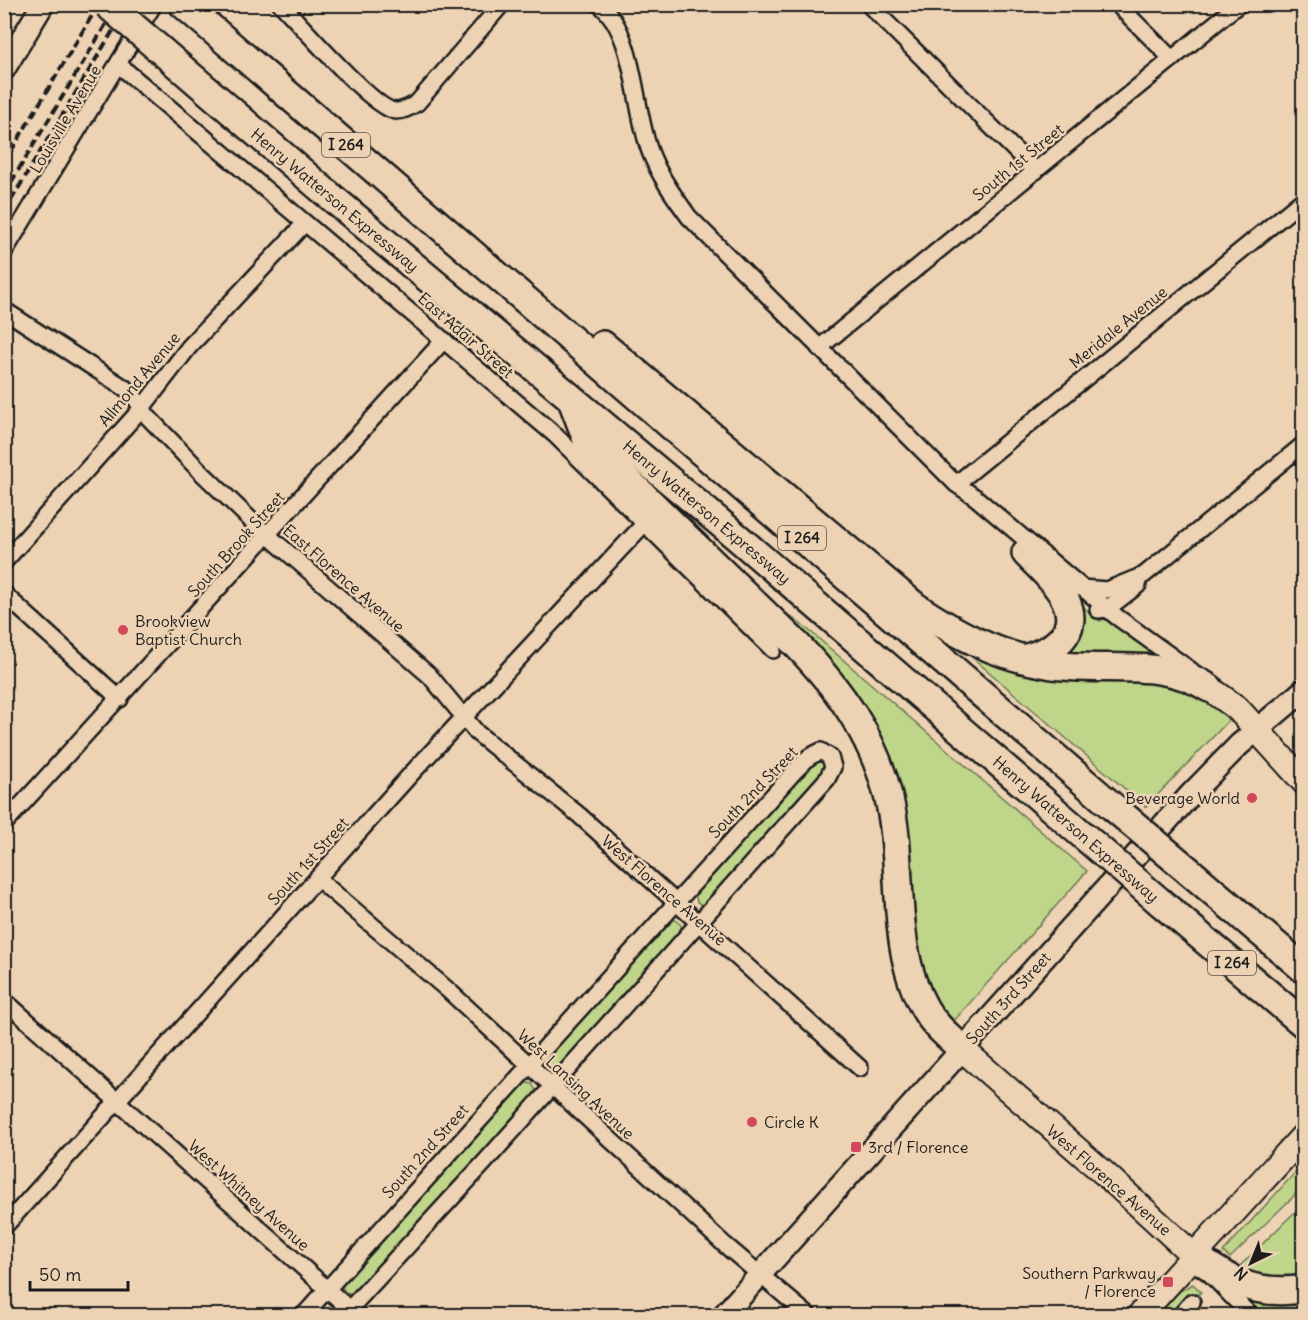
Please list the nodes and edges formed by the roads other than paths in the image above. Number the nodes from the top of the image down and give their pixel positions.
1 (43, 4) edge
2 (84, 4) edge
3 (154, 4) edge
4 (281, 4) edge
5 (502, 4) edge
6 (598, 4) edge
7 (868, 4) edge
8 (1117, 4) edge
9 (1239, 4) edge
10 (192, 12) edge
11 (116, 13) edge
12 (1172, 59) junction
13 (119, 65) junction
14 (4, 69) edge
15 (1036, 171) junction
16 (1304, 199) edge
17 (305, 223) junction
18 (4, 252) edge
19 (492, 270) junction
20 (4, 310) edge
21 (444, 340) junction
22 (819, 348) junction
23 (570, 396) junction
24 (142, 408) junction
25 (1304, 444) edge
26 (956, 484) junction
27 (644, 525) junction
28 (268, 536) junction
29 (1026, 553) junction
30 (4, 562) edge
31 (1144, 575) junction
32 (1081, 588) junction
33 (4, 594) edge
34 (1107, 609) junction
35 (773, 650) dead end
36 (1023, 659) junction
37 (1209, 688) junction
38 (1304, 690) edge
39 (120, 699) junction
40 (465, 718) junction
41 (1257, 730) junction
42 (1304, 782) edge
43 (4, 824) edge
44 (318, 879) junction
45 (677, 902) junction
46 (700, 922) junction
47 (1304, 969) edge
48 (4, 1000) edge
49 (1304, 1024) edge
50 (962, 1049) junction
51 (528, 1065) junction
52 (860, 1068) dead end
53 (552, 1087) junction
54 (117, 1101) junction
55 (1304, 1135) edge
56 (4, 1227) edge
57 (1194, 1255) junction
58 (760, 1274) junction
59 (326, 1288) junction
60 (1304, 1289) edge
61 (1192, 1302) dead end
62 (349, 1313) edge
63 (303, 1316) edge
64 (723, 1316) edge
65 (809, 1316) edge
66 (1139, 1316) edge
67 (1180, 1316) edge
68 (1251, 1316) edge

1 - 14 main road
2 - 11 highway
3 - 13 street, Louisville Avenue
4 - 5 street
6 - 22 street
7 - 15 street
8 - 12 street
9 - 12 street, South 1st Street
10 - 19 highway, I 264
11 - 23 highway, Henry Watterson Expressway / I 264, bridge
12 - 15 street, South 1st Street
13 - 17 street, East Adair Street
13 - 18 street, Louisville Avenue
15 - 22 street, South 1st Street
16 - 26 street, Meridale Avenue
17 - 21 street, East Adair Street
17 - 24 street, Allmond Avenue
19 - 36 highway
19 - 47 highway, I 264, bridge
20 - 24 street, East Florence Avenue
21 - 27 street, East Adair Street
21 - 28 street, South Brook Street
22 - 26 street
23 - 49 highway, Henry Watterson Expressway / I 264, bridge
23 - 50 highway
24 - 28 street, East Florence Avenue
24 - 30 street, Allmond Avenue
25 - 31 street
26 - 29 street
26 - 32 street
27 - 35 street, East Adair Street
27 - 40 street, South 1st Street
28 - 39 street, South Brook Street
28 - 40 street, East Florence Avenue
29 - 34 street
29 - 36 highway
31 - 32 street
31 - 34 street
32 - 34 street
33 - 39 street
34 - 37 street
36 - 37 highway
37 - 41 main road
38 - 41 main road, South 3rd Street
39 - 43 street, South Brook Street
40 - 44 street, South 1st Street
40 - 45 street, West Florence Avenue
41 - 42 main road
41 - 50 main road, South 3rd Street
44 - 51 street, West Lansing Avenue
44 - 54 street, South 1st Street
45 - 46 street, West Florence Avenue
45 - 46 street, South 2nd Street
45 - 51 street, South 2nd Street
46 - 52 street, West Florence Avenue
46 - 53 street, South 2nd Street
48 - 54 street, West Whitney Avenue
50 - 57 main road, West Florence Avenue
50 - 58 main road, South 3rd Street
51 - 53 street, West Lansing Avenue
51 - 59 street, South 2nd Street
53 - 58 street, West Lansing Avenue
53 - 62 street, South 2nd Street
54 - 56 street, South 1st Street
54 - 59 street, West Whitney Avenue
55 - 57 main road
57 - 60 highway
57 - 66 main road
57 - 68 street, West Florence Avenue
58 - 64 main road, South 3rd Street
58 - 65 street, West Lansing Avenue
59 - 62 street, West Whitney Avenue
59 - 63 street, South 2nd Street
61 - 67 street

